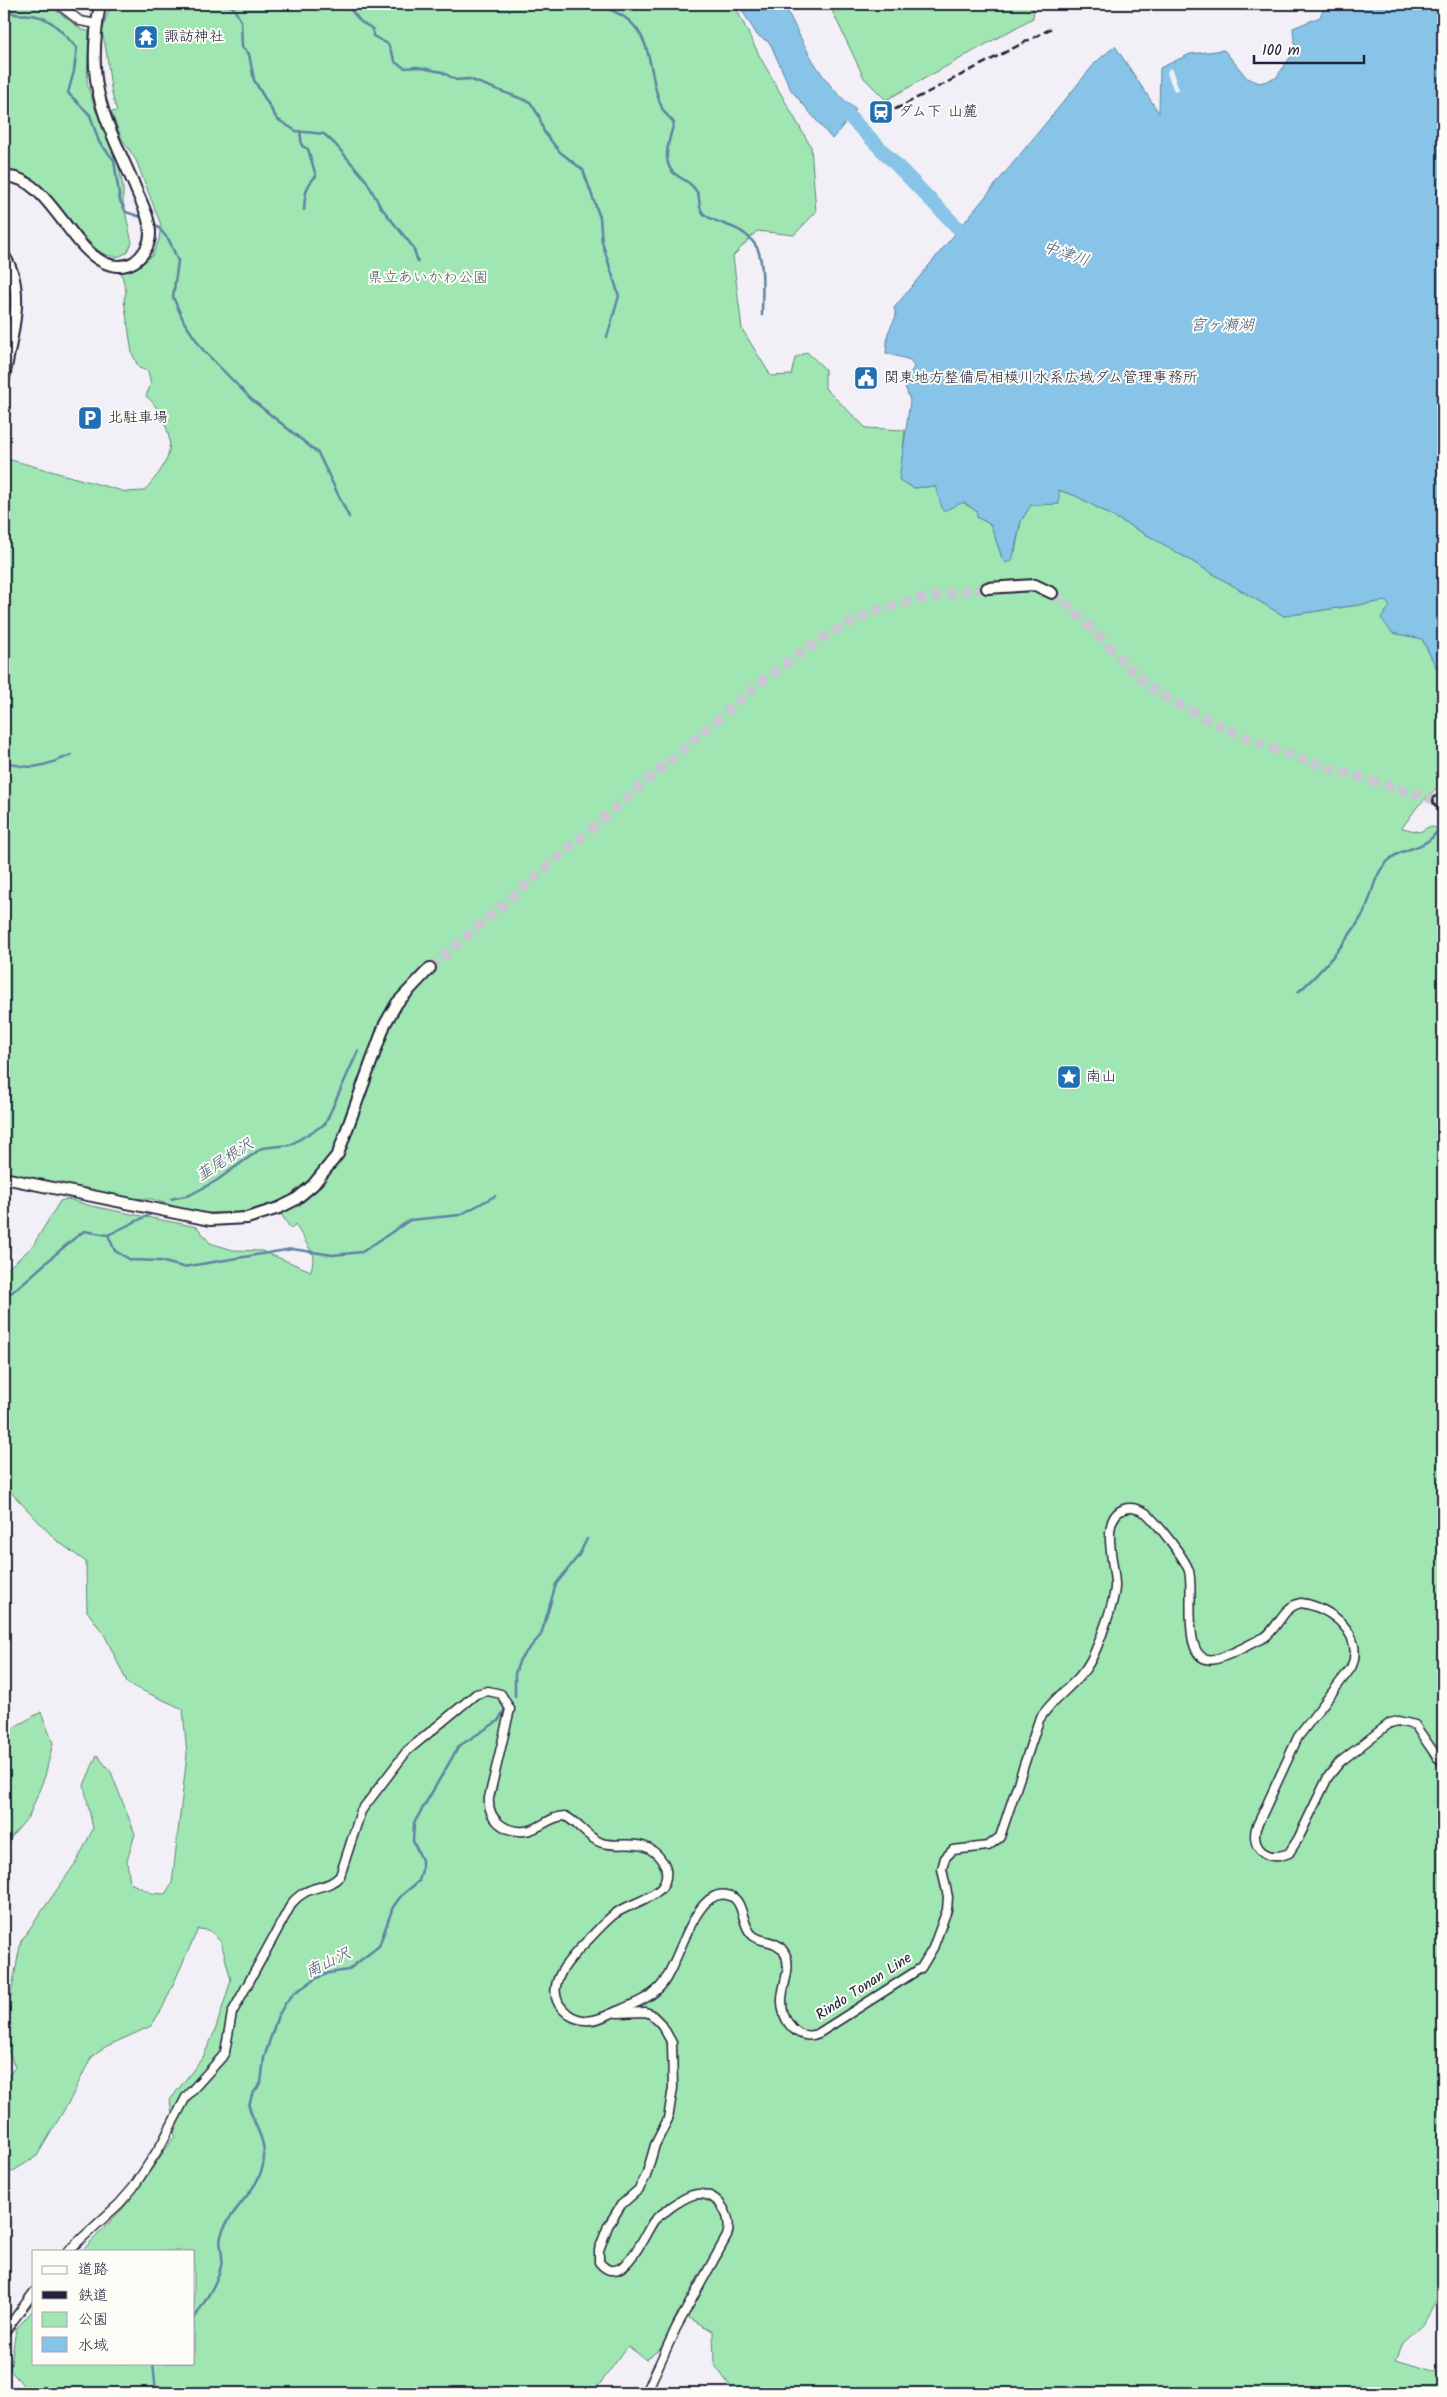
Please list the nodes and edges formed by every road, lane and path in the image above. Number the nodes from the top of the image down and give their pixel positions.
1 (58, 4) edge
2 (100, 4) edge
3 (97, 24) junction
4 (4, 176) edge
5 (4, 256) edge
6 (4, 378) edge
7 (987, 588) tunnel mouth
8 (1052, 593) tunnel mouth
9 (430, 968) tunnel mouth
10 (4, 1178) edge
11 (1443, 1762) edge
12 (610, 2014) junction
13 (69, 2250) edge
14 (32, 2295) edge
15 (4, 2333) edge
16 (646, 2393) edge

1 - 3 street
2 - 3 street
3 - 4 street
5 - 6 street
7 - 8 street
9 - 10 street
11 - 12 street, Rindo Tonan Line
12 - 13 street, Rindo Tonan Line
12 - 16 street
14 - 15 street

